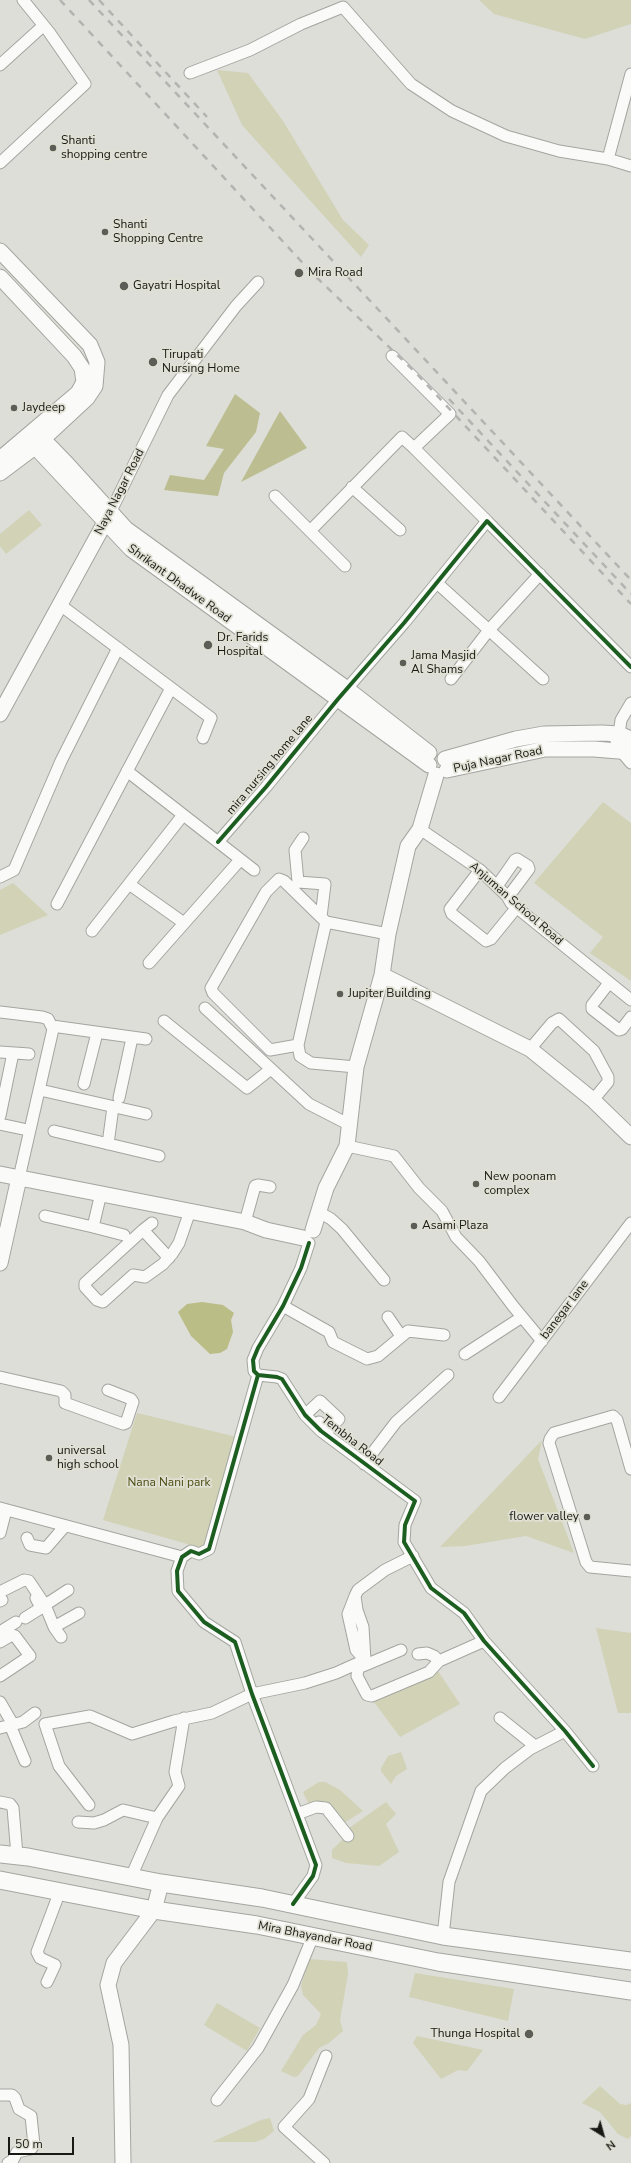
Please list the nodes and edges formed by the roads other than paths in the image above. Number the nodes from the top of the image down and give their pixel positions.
1 (23, 0) edge
2 (43, 26) junction
3 (0, 64) edge
4 (190, 73) dead end
5 (631, 74) edge
6 (608, 159) junction
7 (0, 163) edge
8 (631, 166) edge
9 (0, 251) edge
10 (0, 277) edge
11 (258, 282) dead end
12 (392, 356) dead end
13 (34, 441) junction
14 (414, 448) junction
15 (0, 459) edge
16 (0, 473) edge
17 (352, 487) junction
18 (275, 496) dead end
19 (108, 517) junction
20 (487, 521) junction
21 (400, 530) dead end
22 (310, 531) junction
23 (345, 566) dead end
24 (540, 574) junction
25 (437, 583) junction
26 (59, 604) junction
27 (489, 630) junction
28 (118, 648) junction
29 (631, 668) edge
30 (451, 679) dead end
31 (543, 680) dead end
32 (172, 688) junction
33 (342, 694) junction
34 (631, 703) edge
35 (0, 714) edge
36 (621, 736) edge
37 (203, 738) dead end
38 (626, 752) edge
39 (631, 763) edge
40 (438, 765) junction
41 (127, 771) junction
42 (183, 815) junction
43 (420, 829) junction
44 (303, 838) dead end
45 (218, 842) junction
46 (240, 860) junction
47 (254, 870) dead end
48 (480, 870) junction
49 (0, 877) edge
50 (129, 884) junction
51 (497, 886) junction
52 (508, 898) junction
53 (57, 904) dead end
54 (517, 907) junction
55 (323, 920) junction
56 (184, 923) junction
57 (92, 931) dead end
58 (388, 934) junction
59 (150, 963) dead end
60 (382, 975) junction
61 (609, 982) junction
62 (631, 1000) edge
63 (205, 1008) dead end
64 (0, 1012) edge
65 (631, 1017) edge
66 (164, 1021) dead end
67 (52, 1026) junction
68 (97, 1033) junction
69 (132, 1038) junction
70 (146, 1040) dead end
71 (298, 1045) junction
72 (530, 1049) junction
73 (0, 1052) edge
74 (13, 1053) junction
75 (29, 1054) dead end
76 (356, 1067) junction
77 (271, 1069) junction
78 (84, 1084) dead end
79 (40, 1090) junction
80 (593, 1100) junction
81 (116, 1103) junction
82 (146, 1114) dead end
83 (0, 1116) edge
84 (0, 1124) edge
85 (350, 1125) junction
86 (23, 1129) dead end
87 (54, 1131) dead end
88 (631, 1137) edge
89 (108, 1144) junction
90 (347, 1146) junction
91 (159, 1156) dead end
92 (0, 1174) edge
93 (19, 1178) junction
94 (270, 1187) dead end
95 (101, 1193) junction
96 (190, 1211) junction
97 (319, 1212) junction
98 (45, 1216) dead end
99 (245, 1222) junction
100 (631, 1223) edge
101 (93, 1227) junction
102 (124, 1235) dead end
103 (308, 1237) junction
104 (169, 1258) junction
105 (0, 1263) edge
106 (384, 1280) dead end
107 (282, 1306) junction
108 (388, 1317) dead end
109 (522, 1317) junction
110 (444, 1335) dead end
111 (401, 1336) junction
112 (542, 1341) junction
113 (465, 1354) dead end
114 (258, 1375) junction
115 (448, 1375) dead end
116 (0, 1377) edge
117 (108, 1390) dead end
118 (499, 1397) dead end
119 (364, 1464) junction
120 (631, 1469) edge
121 (3, 1509) edge
122 (66, 1526) junction
123 (0, 1533) edge
124 (27, 1538) dead end
125 (413, 1556) junction
126 (182, 1557) junction
127 (630, 1568) edge
128 (68, 1590) dead end
129 (2, 1595) edge
130 (45, 1605) junction
131 (79, 1612) dead end
132 (54, 1627) junction
133 (0, 1632) edge
134 (61, 1637) dead end
135 (484, 1641) junction
136 (0, 1642) edge
137 (401, 1650) dead end
138 (418, 1654) dead end
139 (439, 1661) junction
140 (0, 1676) edge
141 (252, 1694) junction
142 (0, 1702) edge
143 (35, 1713) dead end
144 (184, 1718) junction
145 (500, 1718) dead end
146 (5, 1726) edge
147 (565, 1731) junction
148 (535, 1746) junction
149 (25, 1761) dead end
150 (593, 1766) dead end
151 (0, 1802) edge
152 (89, 1805) dead end
153 (297, 1814) junction
154 (157, 1818) junction
155 (78, 1822) dead end
156 (348, 1836) dead end
157 (0, 1854) edge
158 (17, 1855) junction
159 (132, 1877) junction
160 (0, 1880) edge
161 (161, 1883) junction
162 (60, 1891) junction
163 (292, 1904) junction
164 (154, 1910) junction
165 (313, 1936) junction
166 (443, 1936) junction
167 (631, 1961) edge
168 (46, 1982) dead end
169 (631, 1991) edge
170 (326, 2056) dead end
171 (0, 2096) edge
172 (217, 2100) dead end
173 (8, 2163) edge
174 (123, 2163) edge
175 (324, 2163) edge

1 - 2 street
2 - 3 street
2 - 7 street
4 - 6 street
5 - 6 street
6 - 8 street
9 - 13 main road
10 - 13 main road
11 - 19 street, Naya Nagar Road
12 - 14 street
13 - 15 main road
13 - 16 main road
13 - 19 main road, Shrikant Dhadwe Road
14 - 17 street
14 - 20 street
17 - 21 street
17 - 22 street
18 - 22 street
19 - 26 main road, Naya Nagar Road
19 - 33 main road, Shrikant Dhadwe Road
20 - 24 street
20 - 25 street, mira nursing home lane
22 - 23 street
24 - 27 street
24 - 29 street
25 - 27 street
25 - 33 street, mira nursing home lane
26 - 28 street
26 - 35 main road, Naya Nagar Road
27 - 30 street
27 - 31 street
28 - 32 street
28 - 49 street
32 - 37 street
32 - 41 street
33 - 40 main road, Shrikant Dhadwe Road
33 - 45 street, mira nursing home lane
34 - 36 street
36 - 38 street
36 - 40 main road, Puja Nagar Road
38 - 39 street
38 - 40 main road, Puja Nagar Road
40 - 43 main road
41 - 42 street
41 - 53 street
42 - 45 street
42 - 50 street
43 - 48 street, Anjuman School Road
43 - 58 main road
44 - 55 street
45 - 46 street
46 - 47 street
46 - 56 street
48 - 51 street, Anjuman School Road
48 - 54 street
50 - 56 street
50 - 57 street
51 - 52 street, Anjuman School Road
51 - 52 street
52 - 54 street, Anjuman School Road
54 - 61 street, Anjuman School Road
55 - 58 street
55 - 71 street
55 - 71 street
56 - 59 street
58 - 60 main road
60 - 72 main road
60 - 76 main road
61 - 62 street, Anjuman School Road
61 - 65 street
63 - 77 street
64 - 67 street
66 - 77 street
67 - 68 street
67 - 79 street
68 - 69 street
68 - 78 street
69 - 70 street
69 - 81 street
71 - 76 street
72 - 80 main road
72 - 80 street
73 - 74 street
74 - 75 street
74 - 83 street
76 - 85 main road
77 - 85 street
79 - 81 street
79 - 93 street
80 - 88 main road
81 - 82 street
81 - 89 street
84 - 86 street
85 - 90 main road
87 - 89 street
89 - 91 street
90 - 97 main road
90 - 109 street
92 - 93 main road
93 - 95 main road
93 - 105 main road
94 - 99 street
95 - 96 main road
95 - 101 street
96 - 99 main road
96 - 104 street
97 - 103 main road
97 - 106 street
98 - 101 street
99 - 103 main road
100 - 112 street, banegar lane
101 - 102 street
103 - 107 street
104 - 104 street
107 - 111 street
107 - 114 street
108 - 111 street
109 - 112 street
109 - 113 street
110 - 111 street
112 - 118 street, banegar lane
114 - 119 street, Tembha Road
114 - 126 street
115 - 119 street
116 - 117 street
119 - 125 street, Tembha Road
120 - 127 street
121 - 122 street
121 - 123 street
122 - 124 street
122 - 126 street
125 - 135 street
125 - 141 street
126 - 141 street
128 - 130 street
129 - 130 street
129 - 133 street
130 - 132 street
131 - 132 street
132 - 134 street
135 - 139 street
135 - 147 street
136 - 140 street
137 - 139 street
138 - 139 street
141 - 144 street
141 - 153 street
142 - 146 street
143 - 146 street
144 - 152 street
144 - 154 street
145 - 148 street
146 - 149 street
147 - 148 street
147 - 150 street
148 - 166 street
151 - 158 street
153 - 156 street
153 - 163 street
154 - 155 street
154 - 159 street
157 - 158 main road
158 - 159 main road
159 - 161 main road
160 - 162 main road, Mira Bhayandar Road
161 - 163 main road
161 - 164 main road
162 - 164 main road, Mira Bhayandar Road
162 - 168 street
163 - 166 main road
164 - 165 main road, Mira Bhayandar Road
164 - 174 main road
165 - 169 main road, Mira Bhayandar Road
165 - 172 street
166 - 167 main road
170 - 175 street
171 - 173 street

